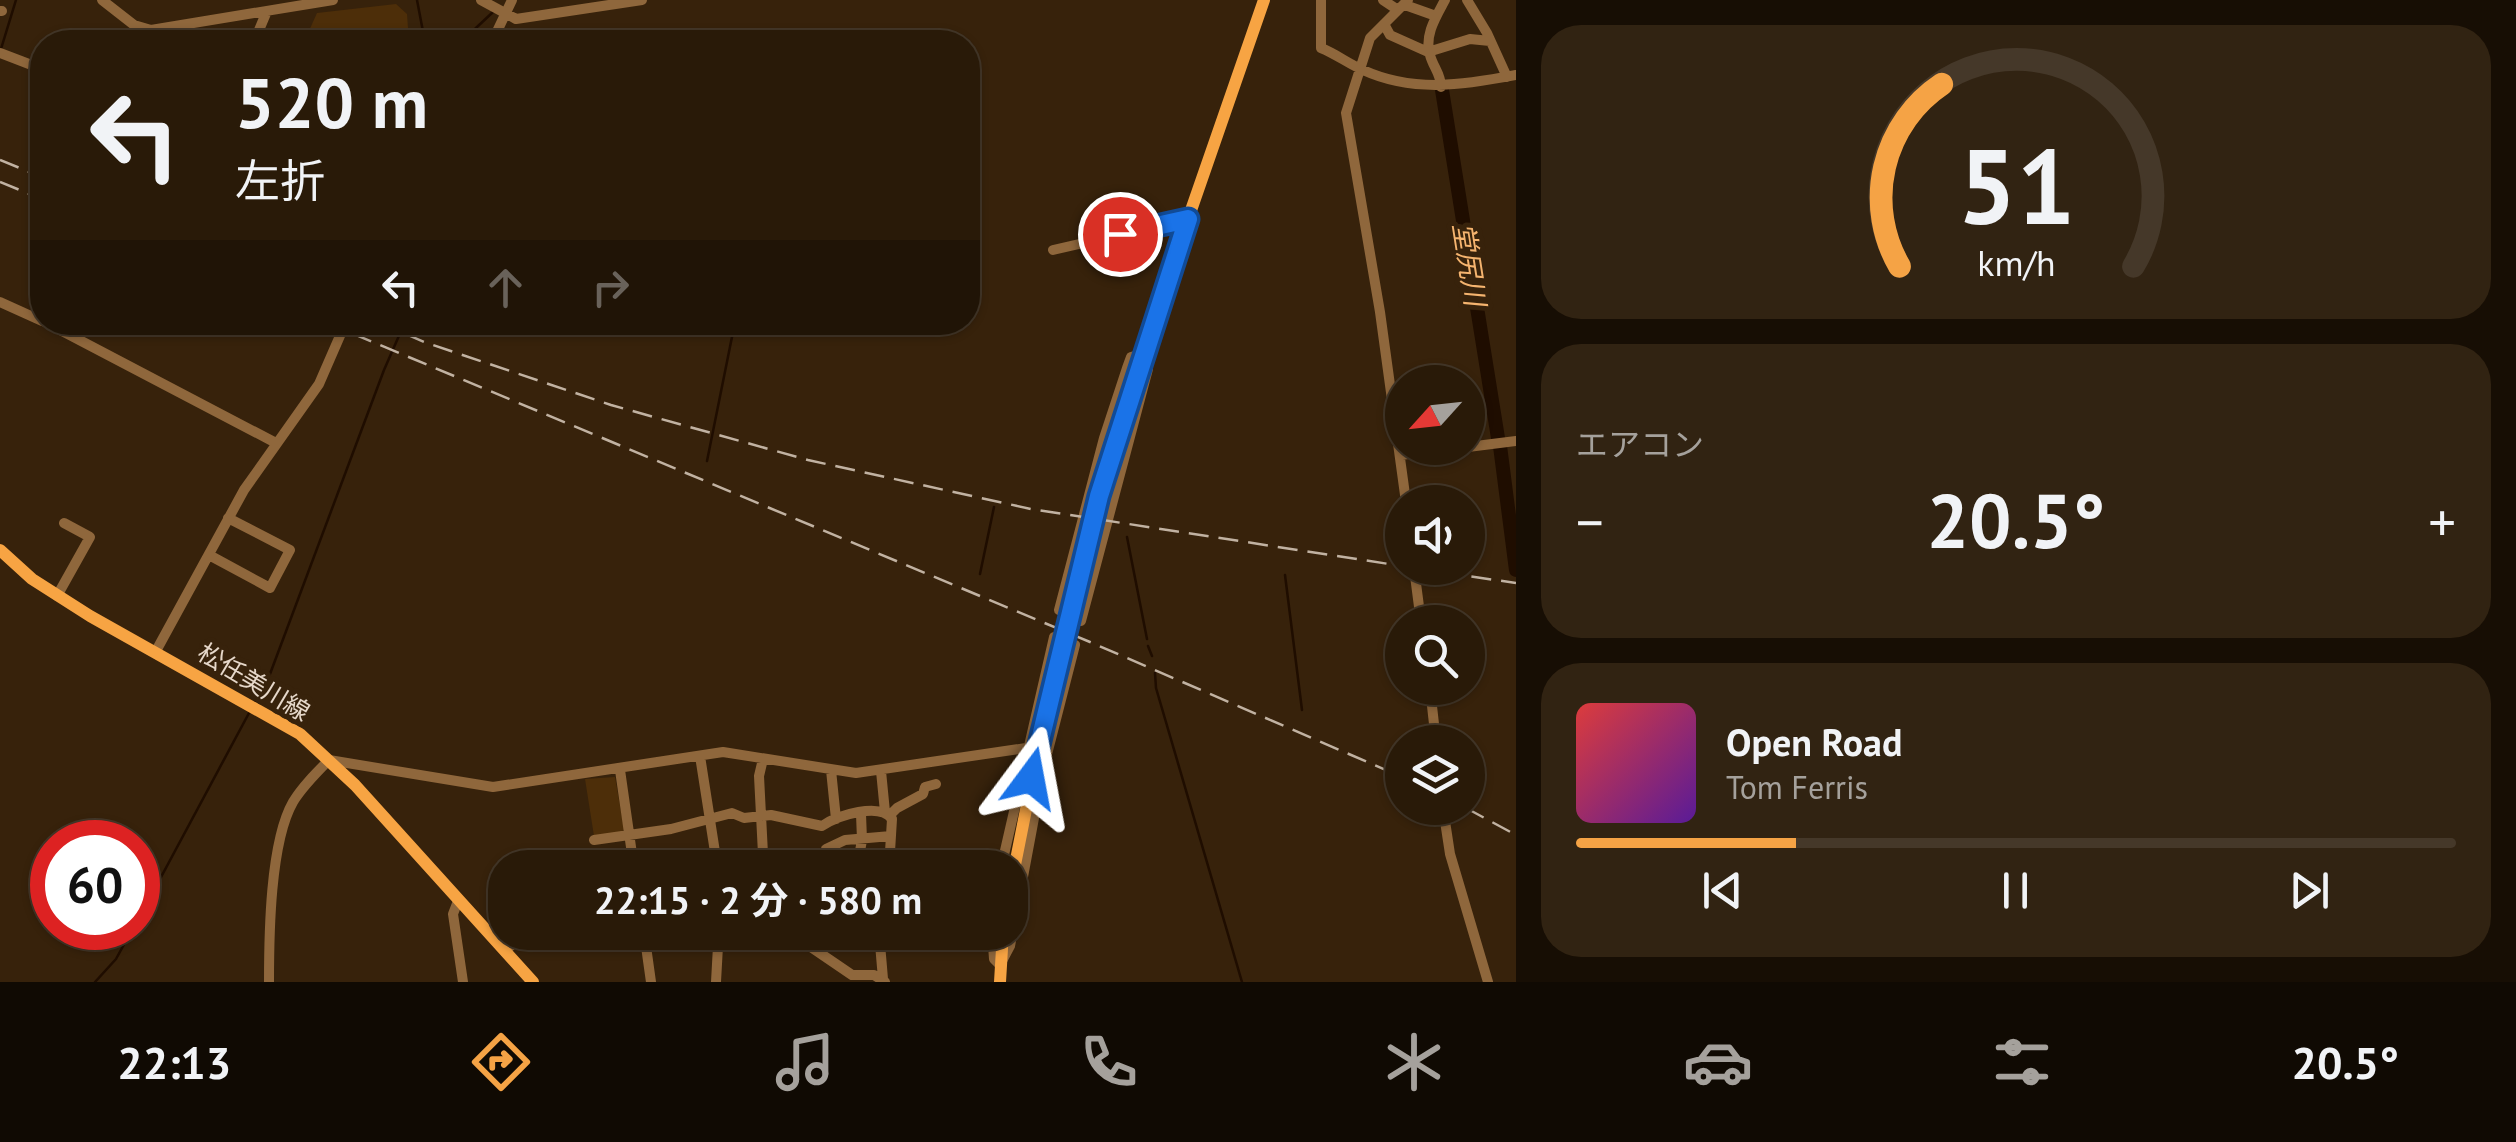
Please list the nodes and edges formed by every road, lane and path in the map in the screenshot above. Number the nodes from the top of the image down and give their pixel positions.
1 (102, 0) edge
2 (121, 0) edge
3 (333, 0) edge
4 (481, 0) edge
5 (512, 0) edge
6 (642, 0) edge
7 (1264, 0) edge
8 (1321, 0) edge
9 (1383, 0) edge
10 (1445, 0) edge
11 (1467, 0) edge
12 (282, 4) edge
13 (1403, 5) edge
14 (499, 10) junction
15 (268, 11) junction
16 (118, 13) junction
17 (1436, 16) junction
18 (1384, 24) junction
19 (259, 30) edge
20 (495, 30) edge
21 (1490, 41) junction
22 (1428, 52) junction
23 (0, 53) edge
24 (30, 64) edge
25 (1362, 70) junction
26 (1511, 76) edge
27 (1441, 86) junction
28 (1188, 219) junction
29 (1054, 250) dead end
30 (0, 302) edge
31 (30, 316) edge
32 (69, 335) edge
33 (340, 335) edge
34 (1145, 353) junction
35 (1387, 365) edge
36 (1516, 441) edge
37 (276, 444) junction
38 (1485, 445) edge
39 (228, 518) junction
40 (64, 524) dead end
41 (0, 550) edge
42 (208, 555) junction
43 (57, 596) junction
44 (156, 651) junction
45 (1026, 748) junction
46 (700, 756) junction
47 (763, 759) junction
48 (328, 760) junction
49 (620, 770) junction
50 (830, 770) junction
51 (881, 771) junction
52 (936, 784) dead end
53 (861, 814) junction
54 (887, 814) junction
55 (762, 816) junction
56 (710, 818) junction
57 (836, 819) junction
58 (1446, 825) edge
59 (630, 834) junction
60 (891, 836) junction
61 (594, 840) dead end
62 (862, 840) junction
63 (632, 850) edge
64 (716, 850) edge
65 (763, 850) edge
66 (826, 850) edge
67 (860, 850) edge
68 (890, 850) edge
69 (1005, 850) edge
70 (1018, 850) edge
71 (458, 901) junction
72 (647, 950) edge
73 (718, 950) edge
74 (819, 950) edge
75 (881, 950) edge
76 (993, 950) edge
77 (1001, 950) edge
78 (505, 952) joint
79 (1000, 965) junction
80 (884, 981) edge
81 (269, 982) edge
82 (463, 982) edge
83 (533, 982) edge
84 (651, 982) edge
85 (716, 982) edge
86 (1000, 982) edge
87 (1488, 982) edge

1 - 16 street
2 - 16 street
3 - 12 street
4 - 14 street
5 - 14 street
6 - 14 street
7 - 28 main road
8 - 25 street
9 - 13 street
10 - 17 street
11 - 21 street
12 - 15 street
13 - 17 street
13 - 18 street
14 - 20 street
15 - 16 street
15 - 19 street
17 - 22 street
18 - 22 street
18 - 25 street
21 - 22 street
21 - 26 street
22 - 27 street
23 - 24 street
25 - 27 street
25 - 35 street
26 - 27 street
28 - 29 street
28 - 34 main road
30 - 31 street
32 - 37 street
33 - 37 street
34 - 34 street
34 - 70 main road, bridge
36 - 38 street
37 - 39 street
39 - 42 street
39 - 42 street
40 - 43 street
41 - 43 main road, 松任美川線
42 - 44 street
43 - 44 main road, 松任美川線
44 - 48 main road, 松任美川線
45 - 51 street
45 - 69 street
45 - 79 street
46 - 47 street
46 - 49 street
46 - 56 street
47 - 50 street
47 - 55 street
48 - 49 street
48 - 71 main road, 松任美川線
48 - 81 street
49 - 59 street
50 - 51 street
50 - 57 street
51 - 54 street
52 - 54 street
53 - 54 street
53 - 57 street
53 - 62 street
54 - 60 street
55 - 56 street
55 - 57 street
55 - 65 street
56 - 59 street
56 - 64 street
58 - 87 street
59 - 61 street
59 - 63 street
60 - 62 street
60 - 68 street
62 - 66 street
62 - 67 street
71 - 78 main road, 松任美川線
71 - 82 street
72 - 84 street
73 - 85 street
74 - 80 street
75 - 80 street
76 - 79 street
77 - 79 main road
78 - 83 main road, 松任美川線
79 - 86 main road

